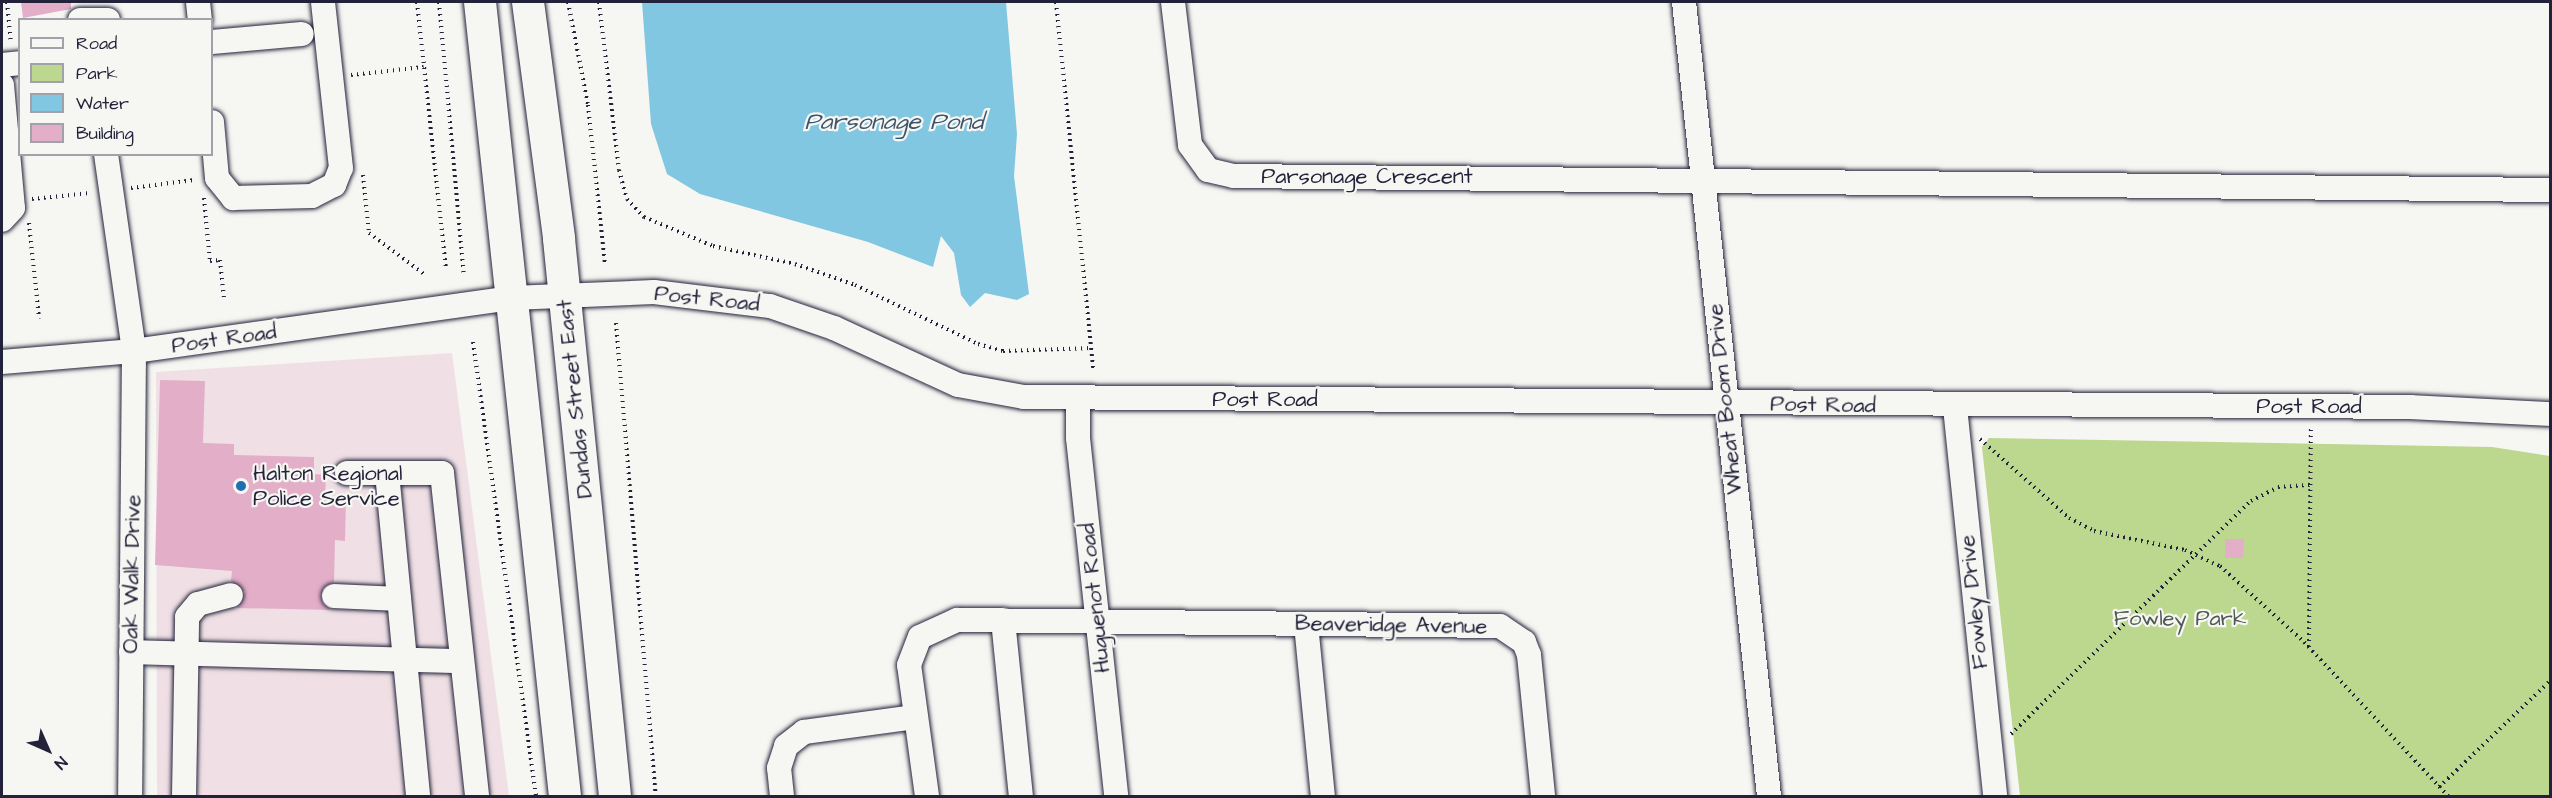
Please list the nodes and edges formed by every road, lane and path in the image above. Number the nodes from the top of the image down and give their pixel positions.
1 (7, 2) edge
2 (198, 2) edge
3 (323, 2) edge
4 (417, 2) edge
5 (439, 2) edge
6 (480, 2) edge
7 (528, 2) edge
8 (568, 2) edge
9 (599, 2) edge
10 (1056, 2) edge
11 (1173, 2) edge
12 (1684, 2) edge
13 (200, 18) edge
14 (302, 34) dead end
15 (213, 42) edge
16 (11, 60) edge
17 (424, 67) junction
18 (351, 75) dead end
19 (2, 85) edge
20 (213, 133) edge
21 (106, 156) edge
22 (1702, 179) junction
23 (132, 188) dead end
24 (25, 189) dead end
25 (2550, 190) edge
26 (103, 191) dead end
27 (26, 200) junction
28 (366, 204) dead end
29 (2, 220) edge
30 (605, 263) dead end
31 (446, 268) dead end
32 (424, 274) dead end
33 (464, 275) dead end
34 (564, 297) junction
35 (224, 298) dead end
36 (512, 298) junction
37 (39, 318) dead end
38 (616, 323) dead end
39 (473, 342) dead end
40 (1092, 348) junction
41 (134, 351) junction
42 (2, 362) edge
43 (1093, 369) dead end
44 (1078, 399) junction
45 (1725, 404) junction
46 (1956, 407) junction
47 (2313, 407) junction
48 (2550, 414) edge
49 (1980, 439) dead end
50 (347, 473) dead end
51 (387, 473) junction
52 (2310, 485) junction
53 (2194, 554) junction
54 (231, 595) dead end
55 (334, 596) dead end
56 (399, 599) junction
57 (1003, 620) junction
58 (1097, 624) junction
59 (1306, 624) junction
60 (2309, 648) junction
61 (131, 652) junction
62 (184, 654) junction
63 (460, 661) junction
64 (407, 662) junction
65 (2550, 681) edge
66 (915, 717) junction
67 (2011, 734) dead end
68 (2439, 787) junction
69 (130, 796) edge
70 (184, 796) edge
71 (418, 796) edge
72 (477, 796) edge
73 (536, 796) edge
74 (565, 796) edge
75 (615, 796) edge
76 (656, 796) edge
77 (782, 796) edge
78 (927, 796) edge
79 (1021, 796) edge
80 (1116, 796) edge
81 (1323, 796) edge
82 (1544, 796) edge
83 (1769, 796) edge
84 (1995, 796) edge
85 (2448, 796) edge

1 - 16 path
2 - 13 street
3 - 20 street
4 - 17 path
5 - 33 path
6 - 36 main road
7 - 34 main road, Dundas Street East
8 - 30 path
9 - 40 path
10 - 40 path
11 - 22 street, Parsonage Crescent
12 - 22 street, Wheat Boom Drive
14 - 15 street
17 - 18 path
17 - 31 path
19 - 29 street
21 - 41 street, Oak Walk Drive
22 - 25 street, Parsonage Crescent
22 - 45 street, Wheat Boom Drive
23 - 35 path
24 - 27 path
26 - 27 path
27 - 37 path
28 - 32 path
34 - 36 street, Post Road
34 - 44 street, Post Road
34 - 75 main road, Dundas Street East
36 - 41 street, Post Road
36 - 74 main road
38 - 76 path
39 - 73 path
40 - 43 path
41 - 42 street, Post Road
41 - 61 street, Oak Walk Drive
44 - 45 street, Post Road
44 - 58 street, Huguenot Road
45 - 46 street, Post Road
45 - 83 street, Wheat Boom Drive
46 - 47 street, Post Road
46 - 84 street, Fowley Drive
47 - 48 street, Post Road
47 - 52 path
49 - 53 path
50 - 51 street
51 - 56 street
51 - 63 street
52 - 53 path
52 - 60 path
53 - 60 path
53 - 67 path
54 - 62 street
55 - 56 street
56 - 64 street
57 - 58 street, Beaveridge Avenue
57 - 66 street, Beaveridge Avenue
57 - 79 street
58 - 59 street, Beaveridge Avenue
58 - 80 street, Huguenot Road
59 - 81 street
59 - 82 street, Beaveridge Avenue
60 - 68 path
61 - 62 street
61 - 69 street, Oak Walk Drive
62 - 64 street
62 - 70 street
63 - 64 street
63 - 72 street
64 - 71 street
65 - 68 path
66 - 77 street
66 - 78 street, Beaveridge Avenue
68 - 85 path

